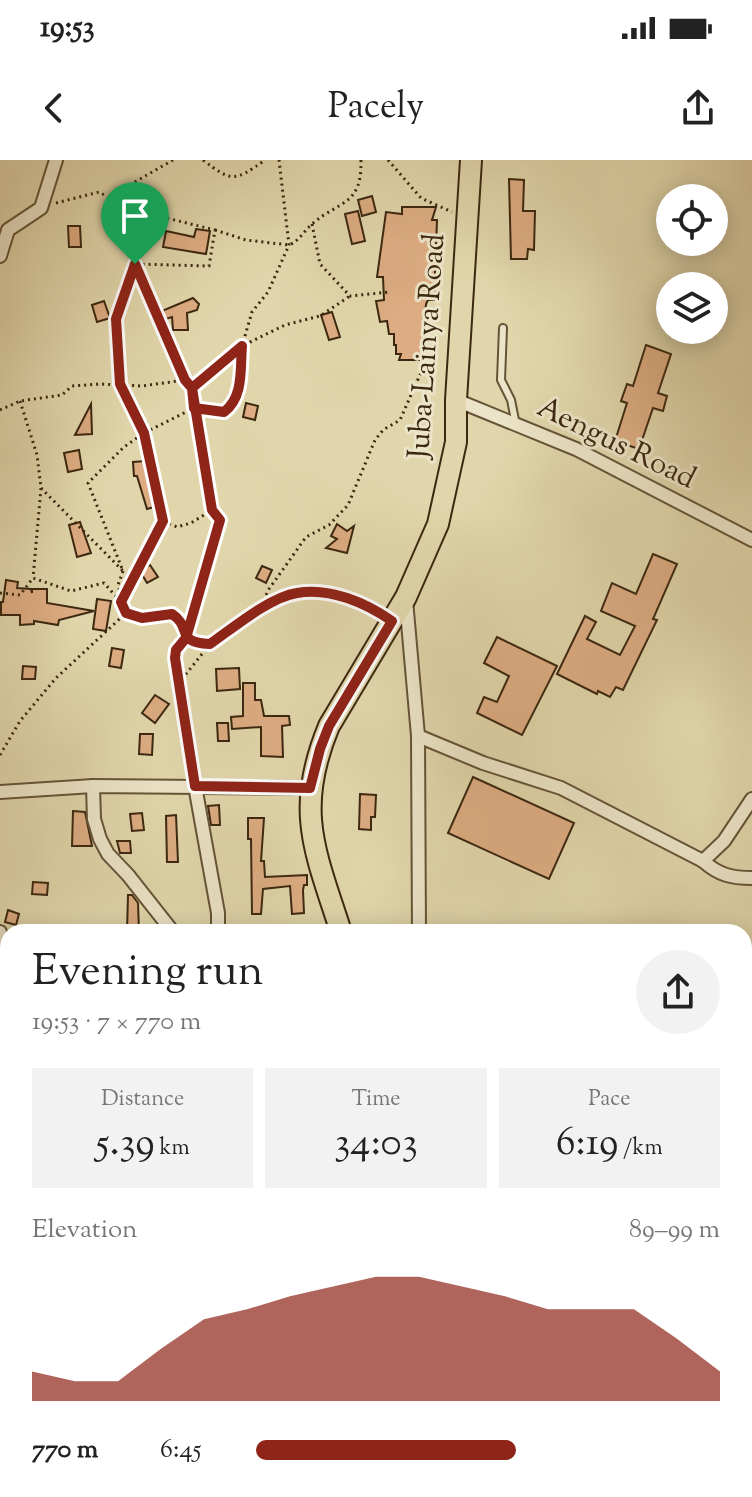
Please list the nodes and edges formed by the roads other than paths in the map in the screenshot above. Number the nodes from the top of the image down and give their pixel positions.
1 (56, 160) edge
2 (468, 165) edge
3 (0, 256) edge
4 (503, 328) dead end
5 (456, 400) junction
6 (516, 425) junction
7 (752, 540) edge
8 (406, 597) junction
9 (418, 736) junction
10 (93, 786) junction
11 (195, 786) junction
12 (310, 788) junction
13 (0, 792) edge
14 (752, 799) edge
15 (703, 861) junction
16 (752, 878) edge
17 (167, 924) edge
18 (218, 924) edge
19 (339, 924) edge
20 (419, 924) edge

1 - 3 street
2 - 5 main road, Juba-Lainya Road
4 - 6 lane
5 - 6 street, Aengus Road
5 - 8 main road, Juba-Lainya Road
6 - 7 street, Aengus Road
8 - 9 street
8 - 12 main road, Juba-Lainya Road
9 - 15 street
9 - 20 street
10 - 11 street
10 - 13 street
10 - 17 street
11 - 12 street
11 - 18 street
12 - 19 main road, Juba-Lainya Road
14 - 15 street
15 - 16 street

